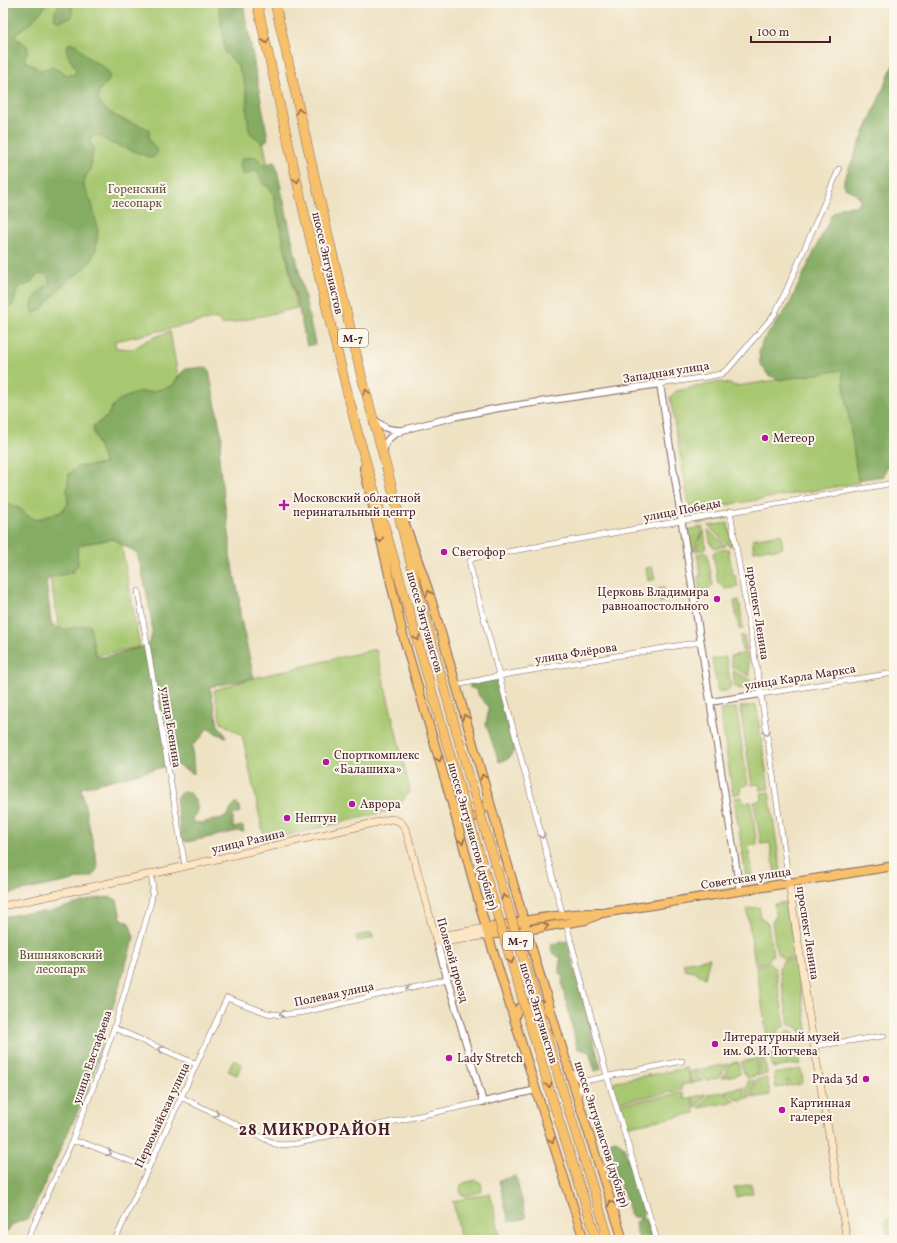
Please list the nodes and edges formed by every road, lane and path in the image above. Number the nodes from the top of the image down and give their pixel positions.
1 (257, 3) edge
2 (275, 3) edge
3 (839, 169) dead end
4 (660, 384) junction
5 (373, 418) junction
6 (402, 430) junction
7 (358, 434) junction
8 (383, 454) junction
9 (894, 483) edge
10 (391, 484) junction
11 (730, 511) junction
12 (682, 521) junction
13 (138, 590) dead end
14 (700, 642) junction
15 (894, 673) edge
16 (499, 676) junction
17 (456, 685) junction
18 (761, 694) junction
19 (710, 702) junction
20 (489, 798) junction
21 (452, 804) junction
22 (403, 824) joint
23 (185, 866) junction
24 (894, 866) edge
25 (151, 874) junction
26 (789, 883) junction
27 (740, 891) junction
28 (3, 906) edge
29 (565, 920) junction
30 (524, 921) junction
31 (526, 930) junction
32 (487, 932) junction
33 (436, 940) junction
34 (447, 979) junction
35 (227, 998) joint
36 (552, 1018) junction
37 (516, 1023) junction
38 (114, 1028) junction
39 (884, 1036) dead end
40 (814, 1046) junction
41 (682, 1061) dead end
42 (196, 1064) junction
43 (568, 1068) junction
44 (607, 1076) junction
45 (585, 1081) junction
46 (536, 1090) junction
47 (181, 1097) junction
48 (578, 1100) junction
49 (483, 1102) junction
50 (72, 1141) junction
51 (148, 1168) junction
52 (27, 1240) edge
53 (115, 1240) edge
54 (584, 1240) edge
55 (597, 1240) edge
56 (609, 1240) edge
57 (623, 1240) edge
58 (657, 1240) edge
59 (847, 1240) edge

1 -> 7 highway, шоссе Энтузиастов / М-7
5 -> 2 highway, шоссе Энтузиастов / М-7
3 - 4 street, Западная улица
4 - 6 street, Западная улица
4 - 12 street
5 - 6 street, Западная улица
5 - 8 highway, шоссе Энтузиастов / М-7
6 - 8 street, Западная улица
7 -> 21 main road, шоссе Энтузиастов (дублёр)
7 -> 55 highway, шоссе Энтузиастов / М-7, bridge
8 - 10 highway, шоссе Энтузиастов / М-7
9 - 11 street, улица Победы
17 -> 10 main road, шоссе Энтузиастов (дублёр)
56 -> 10 highway, шоссе Энтузиастов / М-7, bridge
11 - 12 street, улица Победы
11 - 18 street, проспект Ленина
12 - 14 street
12 - 16 street, улица Победы
13 - 23 street, улица Есенина
14 - 16 street, улица Флёрова
14 - 19 street
15 - 18 street, улица Карла Маркса
16 - 17 street, улица Флёрова
16 -> 29 street
20 -> 17 main road, шоссе Энтузиастов (дублёр)
18 - 19 street, улица Карла Маркса
18 -> 26 street, проспект Ленина
19 - 27 street
20 - 21 main road
20 - 30 main road, шоссе Энтузиастов (дублёр)
21 -> 32 main road, шоссе Энтузиастов (дублёр)
22 - 23 main road, улица Разина
22 - 33 main road, Полевой проезд
23 - 25 main road, улица Разина
24 - 26 main road, Советская улица
25 - 28 main road, улица Разина
25 - 38 street, улица Евстафьева
26 - 27 main road, Советская улица
26 - 40 main road, проспект Ленина
27 - 29 main road, Советская улица
29 - 30 main road, Советская улица
31 -> 29 main road, Советская улица
29 - 44 street
30 - 31 main road, шоссе Энтузиастов (дублёр)
30 - 32 main road, Советская улица
31 - 32 main road, Советская улица
31 - 36 main road, шоссе Энтузиастов (дублёр)
32 - 33 main road, Советская улица
32 - 37 main road, шоссе Энтузиастов (дублёр)
33 - 34 street, Полевой проезд
34 -> 35 street, Полевая улица
34 - 49 street, Полевой проезд
35 - 42 street, Первомайская улица
36 - 37 main road
36 - 43 main road, шоссе Энтузиастов (дублёр)
37 - 46 main road, шоссе Энтузиастов (дублёр)
42 -> 38 street
38 - 50 street, улица Евстафьева
39 - 40 street
40 - 59 main road, проспект Ленина
41 - 44 street
42 - 47 street, Первомайская улица
43 - 45 street
43 - 48 main road, шоссе Энтузиастов (дублёр)
44 - 45 street
44 - 58 street
45 - 48 street
46 - 49 street
46 -> 54 main road, шоссе Энтузиастов (дублёр)
47 -> 49 street
47 - 51 street, Первомайская улица
57 -> 48 main road, шоссе Энтузиастов (дублёр)
50 -> 51 street
50 - 52 street, улица Евстафьева
51 - 53 street, Первомайская улица

